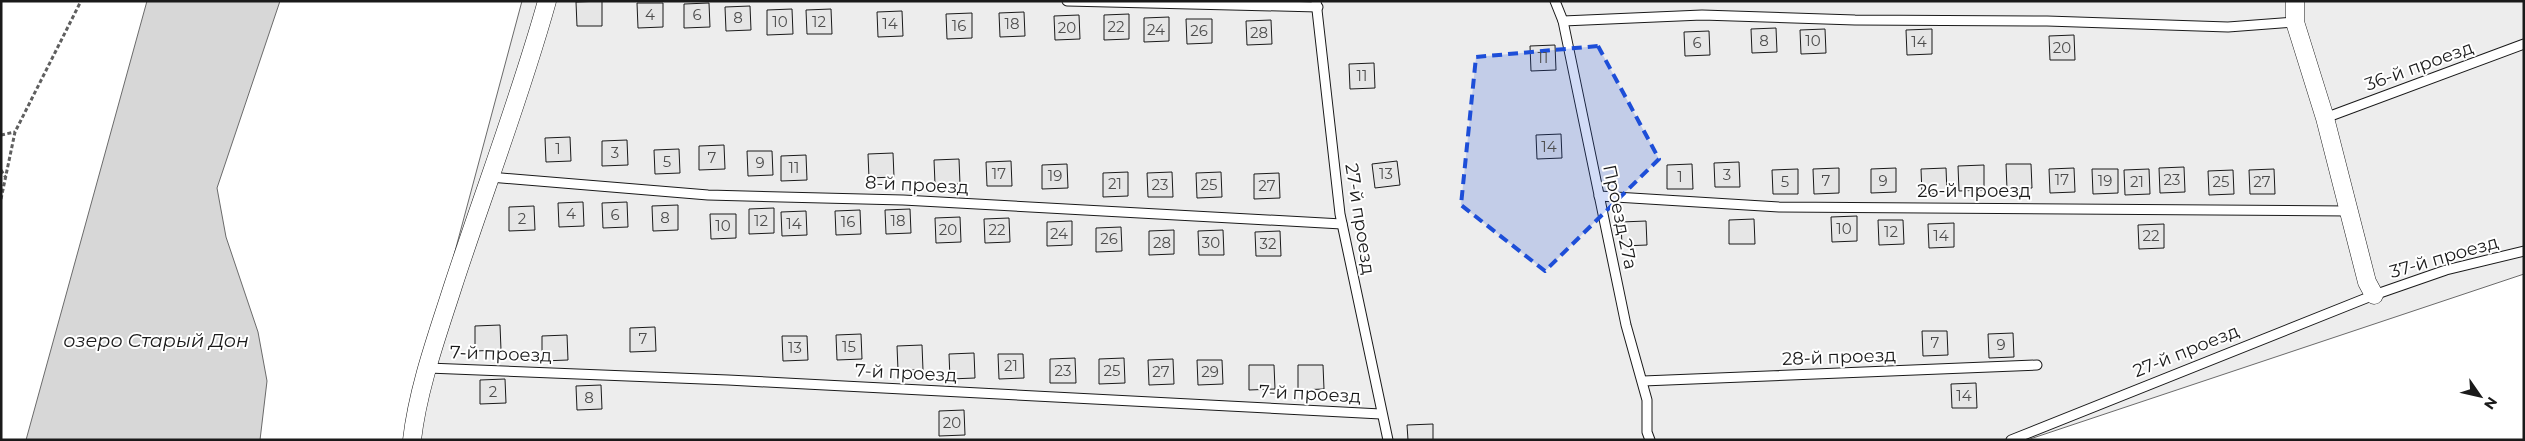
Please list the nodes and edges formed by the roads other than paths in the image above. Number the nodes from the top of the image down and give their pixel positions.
1 (547, 1) edge
2 (1067, 1) edge
3 (1555, 1) edge
4 (2295, 1) edge
5 (1317, 4) edge
6 (1564, 21) junction
7 (2295, 22) junction
8 (2524, 44) edge
9 (2325, 118) junction
10 (490, 178) junction
11 (1599, 196) junction
12 (2349, 211) junction
13 (1342, 224) junction
14 (2524, 251) edge
15 (2374, 295) junction
16 (2037, 365) dead end
17 (428, 368) junction
18 (1643, 381) junction
19 (1381, 414) junction
20 (412, 440) edge
21 (1388, 440) edge
22 (1650, 440) edge
23 (2011, 440) edge

1 - 10 street
2 - 5 lane
3 - 6 lane, Проезд 27а
4 - 7 street
5 - 13 lane, 27-й проезд
6 - 7 lane
6 - 11 lane, Проезд 27а
7 - 9 street
8 - 9 lane, 36-й проезд
9 - 12 street
10 - 13 lane, 8-й проезд
10 - 17 street
11 - 12 lane, 26-й проезд
11 - 18 lane, Проезд 27а
12 - 15 street
13 - 19 lane, 27-й проезд
14 - 15 lane, 37-й проезд
15 - 23 lane, 27-й проезд
16 - 18 lane, 28-й проезд
17 - 19 lane, 7-й проезд
17 - 20 street
18 - 22 lane, Проезд 27а
19 - 21 lane, 27-й проезд

